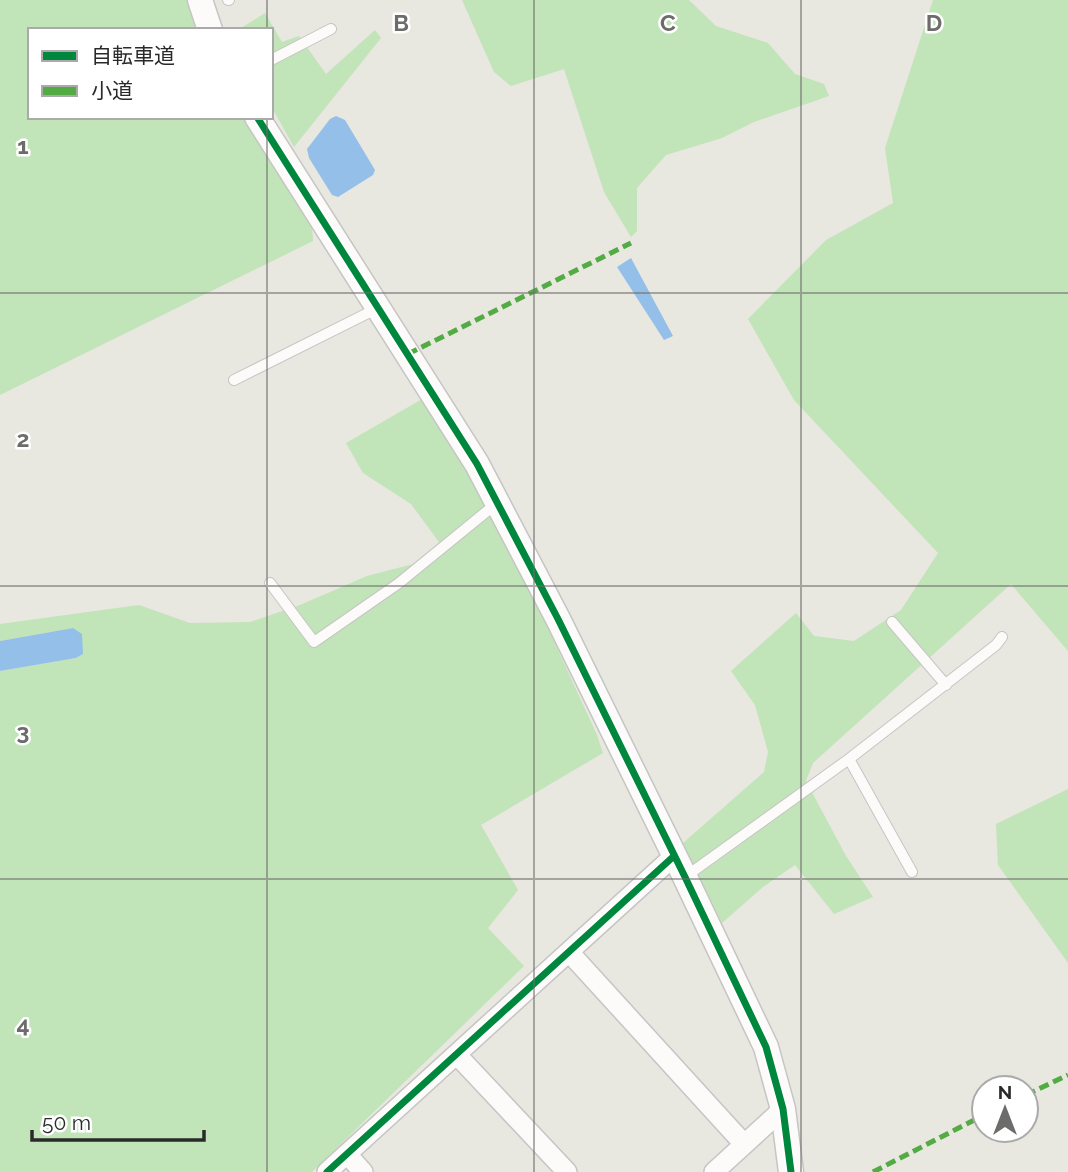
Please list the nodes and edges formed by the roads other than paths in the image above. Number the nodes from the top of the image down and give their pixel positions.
1 (200, 0) edge
2 (209, 28) edge
3 (331, 29) dead end
4 (273, 59) edge
5 (258, 119) edge
6 (379, 308) junction
7 (234, 380) dead end
8 (497, 503) junction
9 (270, 583) dead end
10 (892, 622) dead end
11 (1002, 637) dead end
12 (946, 685) junction
13 (849, 759) junction
14 (680, 867) junction
15 (912, 872) dead end
16 (569, 952) junction
17 (457, 1055) junction
18 (783, 1109) junction
19 (744, 1144) junction
20 (347, 1154) junction
21 (327, 1172) edge
22 (363, 1172) edge
23 (567, 1172) edge
24 (714, 1172) edge
25 (791, 1172) edge

1 - 2 street
3 - 4 lane
5 - 6 street
6 - 7 lane
6 - 8 street
8 - 9 lane
8 - 14 street
10 - 12 lane
11 - 12 lane
12 - 13 lane
13 - 14 lane
13 - 15 lane
14 - 16 street
14 - 18 street
16 - 17 street
16 - 19 street
17 - 20 street
17 - 23 street
18 - 19 street
18 - 25 street
19 - 24 street
20 - 21 street
20 - 22 street

